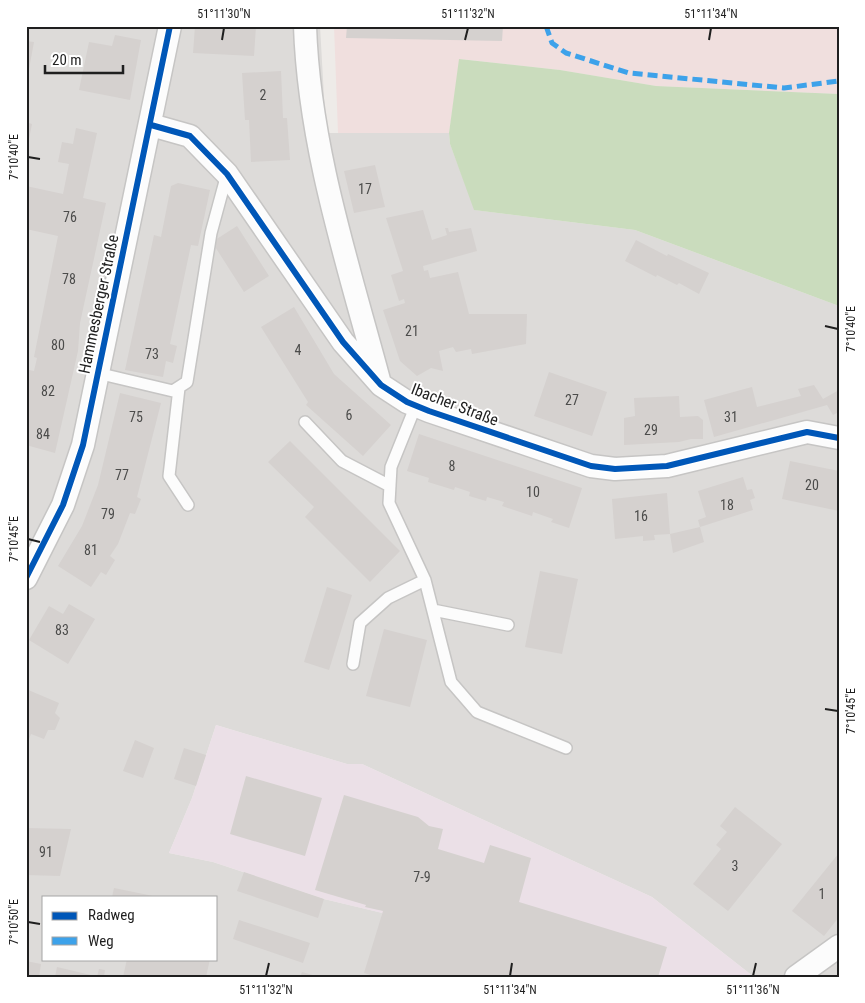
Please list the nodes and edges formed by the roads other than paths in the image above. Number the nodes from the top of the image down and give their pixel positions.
1 (170, 26) edge
2 (305, 26) edge
3 (151, 125) junction
4 (227, 174) junction
5 (97, 373) junction
6 (381, 386) junction
7 (179, 388) junction
8 (416, 405) junction
9 (305, 422) dead end
10 (839, 438) edge
11 (390, 486) junction
12 (188, 505) dead end
13 (26, 578) edge
14 (425, 580) junction
15 (432, 610) junction
16 (508, 624) dead end
17 (353, 664) dead end
18 (566, 748) dead end
19 (839, 946) edge
20 (796, 977) edge

1 - 3 street, Hammesberger Straße
2 - 6 street
3 - 4 street, Ibacher Straße
3 - 5 street, Hammesberger Straße
4 - 6 street, Ibacher Straße
4 - 7 lane
5 - 7 lane
5 - 13 street, Hammesberger Straße
6 - 8 street, Ibacher Straße
7 - 12 lane
8 - 10 street, Ibacher Straße
8 - 11 lane
9 - 11 lane
11 - 14 lane
14 - 15 lane
14 - 17 lane
15 - 16 lane
15 - 18 lane
19 - 20 street

